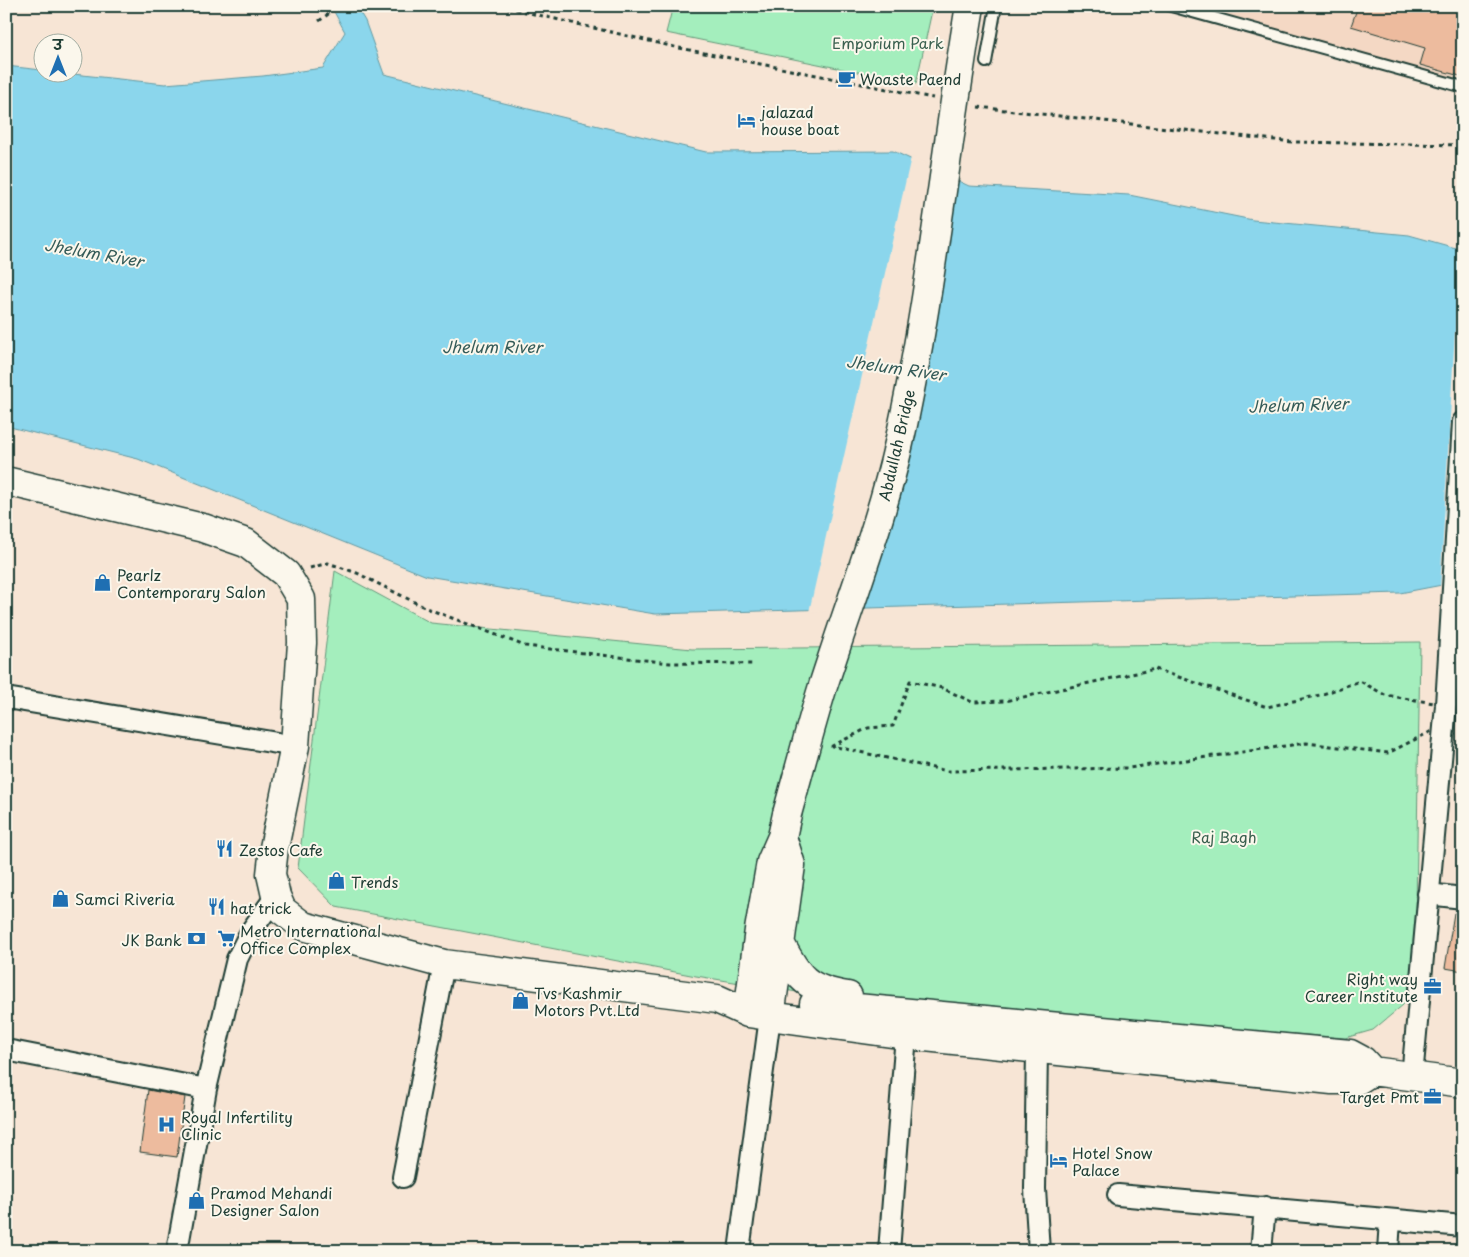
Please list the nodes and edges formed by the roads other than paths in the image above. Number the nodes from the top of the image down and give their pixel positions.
1 (970, 6) edge
2 (996, 6) edge
3 (1171, 6) edge
4 (986, 62) dead end
5 (1463, 87) edge
6 (1463, 422) edge
7 (6, 481) edge
8 (1453, 661) edge
9 (6, 698) edge
10 (295, 746) junction
11 (785, 826) junction
12 (1428, 894) junction
13 (276, 896) junction
14 (1463, 898) edge
15 (780, 944) junction
16 (444, 964) junction
17 (761, 1006) junction
18 (969, 1019) junction
19 (906, 1035) junction
20 (1037, 1049) junction
21 (6, 1050) edge
22 (1372, 1071) junction
23 (1412, 1077) junction
24 (1463, 1083) edge
25 (206, 1089) junction
26 (403, 1177) dead end
27 (1118, 1195) dead end
28 (1265, 1208) junction
29 (1390, 1220) junction
30 (1463, 1226) edge
31 (177, 1251) edge
32 (739, 1251) edge
33 (889, 1251) edge
34 (1039, 1251) edge
35 (1261, 1251) edge
36 (1388, 1251) edge

1 - 11 main road, Abdullah Bridge, bridge
2 - 4 lane
3 - 5 lane
6 - 8 street
7 - 10 main road
8 - 12 street
9 - 10 street
10 - 13 main road
11 - 15 main road
11 - 17 main road, Abdullah Bridge
12 - 14 street
12 - 23 street
13 - 16 main road
13 - 25 street
15 - 17 main road
15 - 18 main road
16 - 17 main road
16 - 26 street
17 - 18 main road
17 - 19 main road
17 - 32 street
18 - 22 main road
19 - 20 main road
19 - 33 street
20 - 22 main road
20 - 34 street
21 - 25 street
22 - 23 main road
23 - 24 main road
25 - 31 street
27 - 28 street
28 - 29 street
28 - 35 street
29 - 30 street
29 - 36 street

